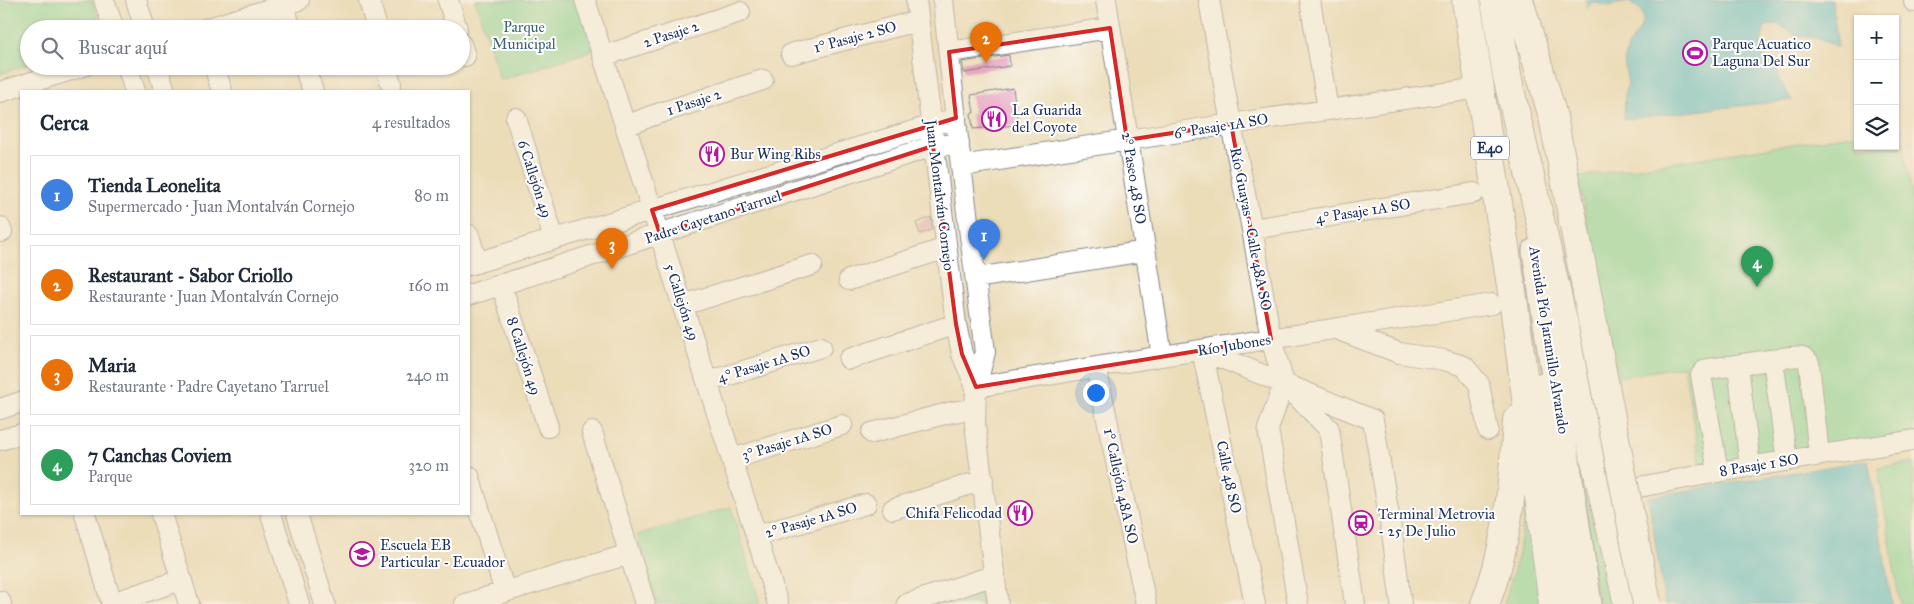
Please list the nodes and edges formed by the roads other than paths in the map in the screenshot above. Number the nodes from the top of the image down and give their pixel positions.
1 (104, 0) edge
2 (136, 0) edge
3 (369, 0) edge
4 (448, 0) edge
5 (585, 0) edge
6 (916, 0) edge
7 (943, 0) edge
8 (1106, 0) edge
9 (1209, 0) edge
10 (1310, 0) edge
11 (1466, 0) edge
12 (1495, 0) edge
13 (1519, 0) edge
14 (291, 2) edge
15 (740, 12) dead end
16 (111, 20) edge
17 (142, 20) edge
18 (234, 20) edge
19 (291, 20) edge
20 (375, 20) edge
21 (454, 20) edge
22 (918, 22) junction
23 (1110, 28) junction
24 (949, 52) junction
25 (791, 54) dead end
26 (603, 56) junction
27 (65, 75) edge
28 (129, 75) edge
29 (160, 75) edge
30 (217, 75) edge
31 (307, 75) edge
32 (1507, 76) junction
33 (763, 80) dead end
34 (41, 86) edge
35 (1480, 88) junction
36 (135, 90) edge
37 (165, 90) edge
38 (222, 90) edge
39 (313, 90) edge
40 (0, 92) edge
41 (1328, 110) junction
42 (516, 118) dead end
43 (956, 118) junction
44 (1231, 124) junction
45 (626, 126) junction
46 (931, 126) junction
47 (1127, 140) junction
48 (959, 143) junction
49 (933, 146) junction
50 (961, 166) junction
51 (1474, 193) dead end
52 (1499, 208) junction
53 (652, 210) junction
54 (1252, 229) junction
55 (660, 234) junction
56 (554, 239) junction
57 (470, 242) edge
58 (946, 248) junction
59 (1145, 251) junction
60 (473, 264) edge
61 (812, 265) dead end
62 (976, 278) junction
63 (849, 280) dead end
64 (501, 284) junction
65 (470, 295) edge
66 (1502, 301) junction
67 (683, 305) junction
68 (956, 324) junction
69 (1336, 329) junction
70 (1271, 339) junction
71 (821, 346) dead end
72 (1202, 350) junction
73 (1162, 356) junction
74 (849, 359) dead end
75 (1774, 360) junction
76 (1738, 364) junction
77 (1096, 368) junction
78 (707, 382) junction
79 (1284, 383) junction
80 (976, 388) junction
81 (20, 402) edge
82 (0, 409) edge
83 (974, 409) junction
84 (842, 425) dead end
85 (548, 427) dead end
86 (1488, 430) dead end
87 (592, 432) dead end
88 (872, 433) dead end
89 (20, 434) edge
90 (0, 440) edge
91 (1914, 440) edge
92 (1556, 441) junction
93 (1820, 455) junction
94 (732, 459) junction
95 (1787, 460) junction
96 (1750, 467) junction
97 (1718, 472) junction
98 (470, 479) edge
99 (983, 480) junction
100 (1604, 494) junction
101 (866, 504) dead end
102 (893, 509) dead end
103 (161, 515) edge
104 (271, 515) edge
105 (297, 515) edge
106 (92, 516) edge
107 (756, 536) junction
108 (629, 554) junction
109 (995, 575) junction
110 (182, 580) junction
111 (505, 592) junction
112 (112, 604) edge
113 (189, 604) edge
114 (299, 604) edge
115 (325, 604) edge
116 (465, 604) edge
117 (645, 604) edge
118 (778, 604) edge
119 (907, 604) edge
120 (998, 604) edge
121 (1146, 604) edge
122 (1255, 604) edge
123 (1298, 604) edge
124 (1355, 604) edge
125 (1401, 604) edge
126 (1484, 604) edge
127 (1553, 604) edge
128 (1570, 604) edge
129 (1589, 604) edge
130 (1628, 604) edge
131 (1647, 604) edge

1 - 16 street
2 - 17 street
3 - 20 street
4 - 21 street
5 - 26 street, 5 Callejón 49
6 - 22 street, Juan Montalván Cornejo
7 - 24 street, Juan Montalván Cornejo
8 - 23 street, 2° Paseo 48 SO
9 - 44 street, Río Guayas - Calle 48A SO
10 - 41 street
11 - 35 highway, E40
12 - 32 highway
13 - 131 highway, bridge
14 - 18 street
14 - 19 street
15 - 26 street, 2 Pasaje 2
22 - 25 street, 1° Pasaje 2 SO
22 - 46 street, Juan Montalván Cornejo
23 - 24 street
23 - 47 street, 2° Paseo 48 SO
24 - 43 street, Juan Montalván Cornejo
26 - 45 street, 5 Callejón 49
27 - 34 street
28 - 36 street
29 - 37 street
30 - 38 street
31 - 39 street
32 - 92 main road, Avenida Pío Jaramillo Alvarado
32 - 100 highway
33 - 45 street, 1 Pasaje 2
34 - 40 street
35 - 41 street, 6° Pasaje 1A SO
35 - 52 highway, E40
41 - 44 street, 6° Pasaje 1A SO
42 - 56 street, 6 Callejón 49
43 - 46 street, Padre Cayetano Tarruel
43 - 48 street, Juan Montalván Cornejo
44 - 47 street, 6° Pasaje 1A SO
44 - 54 street, Río Guayas - Calle 48A SO
45 - 53 street, 5 Callejón 49
46 - 49 street, Juan Montalván Cornejo
46 - 53 street, Padre Cayetano Tarruel
47 - 50 street, 6° Pasaje 1A SO
47 - 59 street, 2° Paseo 48 SO
48 - 49 street, Padre Cayetano Tarruel
48 - 50 street, Juan Montalván Cornejo
49 - 55 street, Padre Cayetano Tarruel
49 - 58 street, Juan Montalván Cornejo
50 - 62 street, Juan Montalván Cornejo
51 - 54 street, 4° Pasaje 1A SO
52 - 66 highway
52 - 92 main road, Avenida Pío Jaramillo Alvarado
53 - 55 street, 5 Callejón 49
53 - 56 street, Padre Cayetano Tarruel
54 - 70 street, Río Guayas - Calle 48A SO
55 - 64 street, Padre Cayetano Tarruel
55 - 67 street, 5 Callejón 49
56 - 60 street, Padre Cayetano Tarruel
57 - 60 street
58 - 63 street
58 - 68 street, Juan Montalván Cornejo
59 - 62 street
59 - 73 street, 2° Paseo 48 SO
61 - 67 street
62 - 80 street, Juan Montalván Cornejo
64 - 65 street, Padre Cayetano Tarruel
64 - 85 street, 8 Callejón 49
66 - 69 street, Río Jubones
66 - 126 highway
66 - 127 highway
67 - 78 street, 5 Callejón 49
68 - 74 street
68 - 80 street, Juan Montalván Cornejo
69 - 70 street, Río Jubones
69 - 86 street
70 - 72 street, Río Jubones
70 - 79 street, Río Guayas - Calle 48A SO
71 - 78 street, 4° Pasaje 1A SO
72 - 73 street, Río Jubones
72 - 79 street
72 - 122 street, Calle 48 SO
73 - 77 street, Río Jubones
75 - 76 street
75 - 93 street
75 - 95 street
76 - 96 street
76 - 97 street
77 - 80 street, Río Jubones
77 - 121 street, 1° Callejón 48A SO
78 - 94 street, 5 Callejón 49
79 - 123 street
79 - 124 street
79 - 125 street
80 - 83 street, Juan Montalván Cornejo
81 - 82 street
83 - 88 street
83 - 99 street, Juan Montalván Cornejo
84 - 94 street, 3° Pasaje 1A SO
87 - 108 street
89 - 90 street
91 - 93 street, 8 Pasaje 1 SO
92 - 128 main road, Avenida Pío Jaramillo Alvarado
92 - 129 main road, Avenida Pío Jaramillo Alvarado
93 - 95 street, 8 Pasaje 1 SO
94 - 107 street, 5 Callejón 49
95 - 96 street, 8 Pasaje 1 SO
96 - 97 street, 8 Pasaje 1 SO
97 - 100 street, 8 Pasaje 1 SO
98 - 111 street
99 - 102 street
99 - 109 street, Juan Montalván Cornejo
100 - 130 highway
101 - 107 street, 2° Pasaje 1A SO
103 - 110 street
104 - 114 street
105 - 115 street
106 - 112 street
107 - 118 street, 5 Callejón 49
108 - 111 street
108 - 117 street
109 - 119 street
109 - 120 street, Juan Montalván Cornejo
110 - 112 street
110 - 113 street
111 - 116 street

